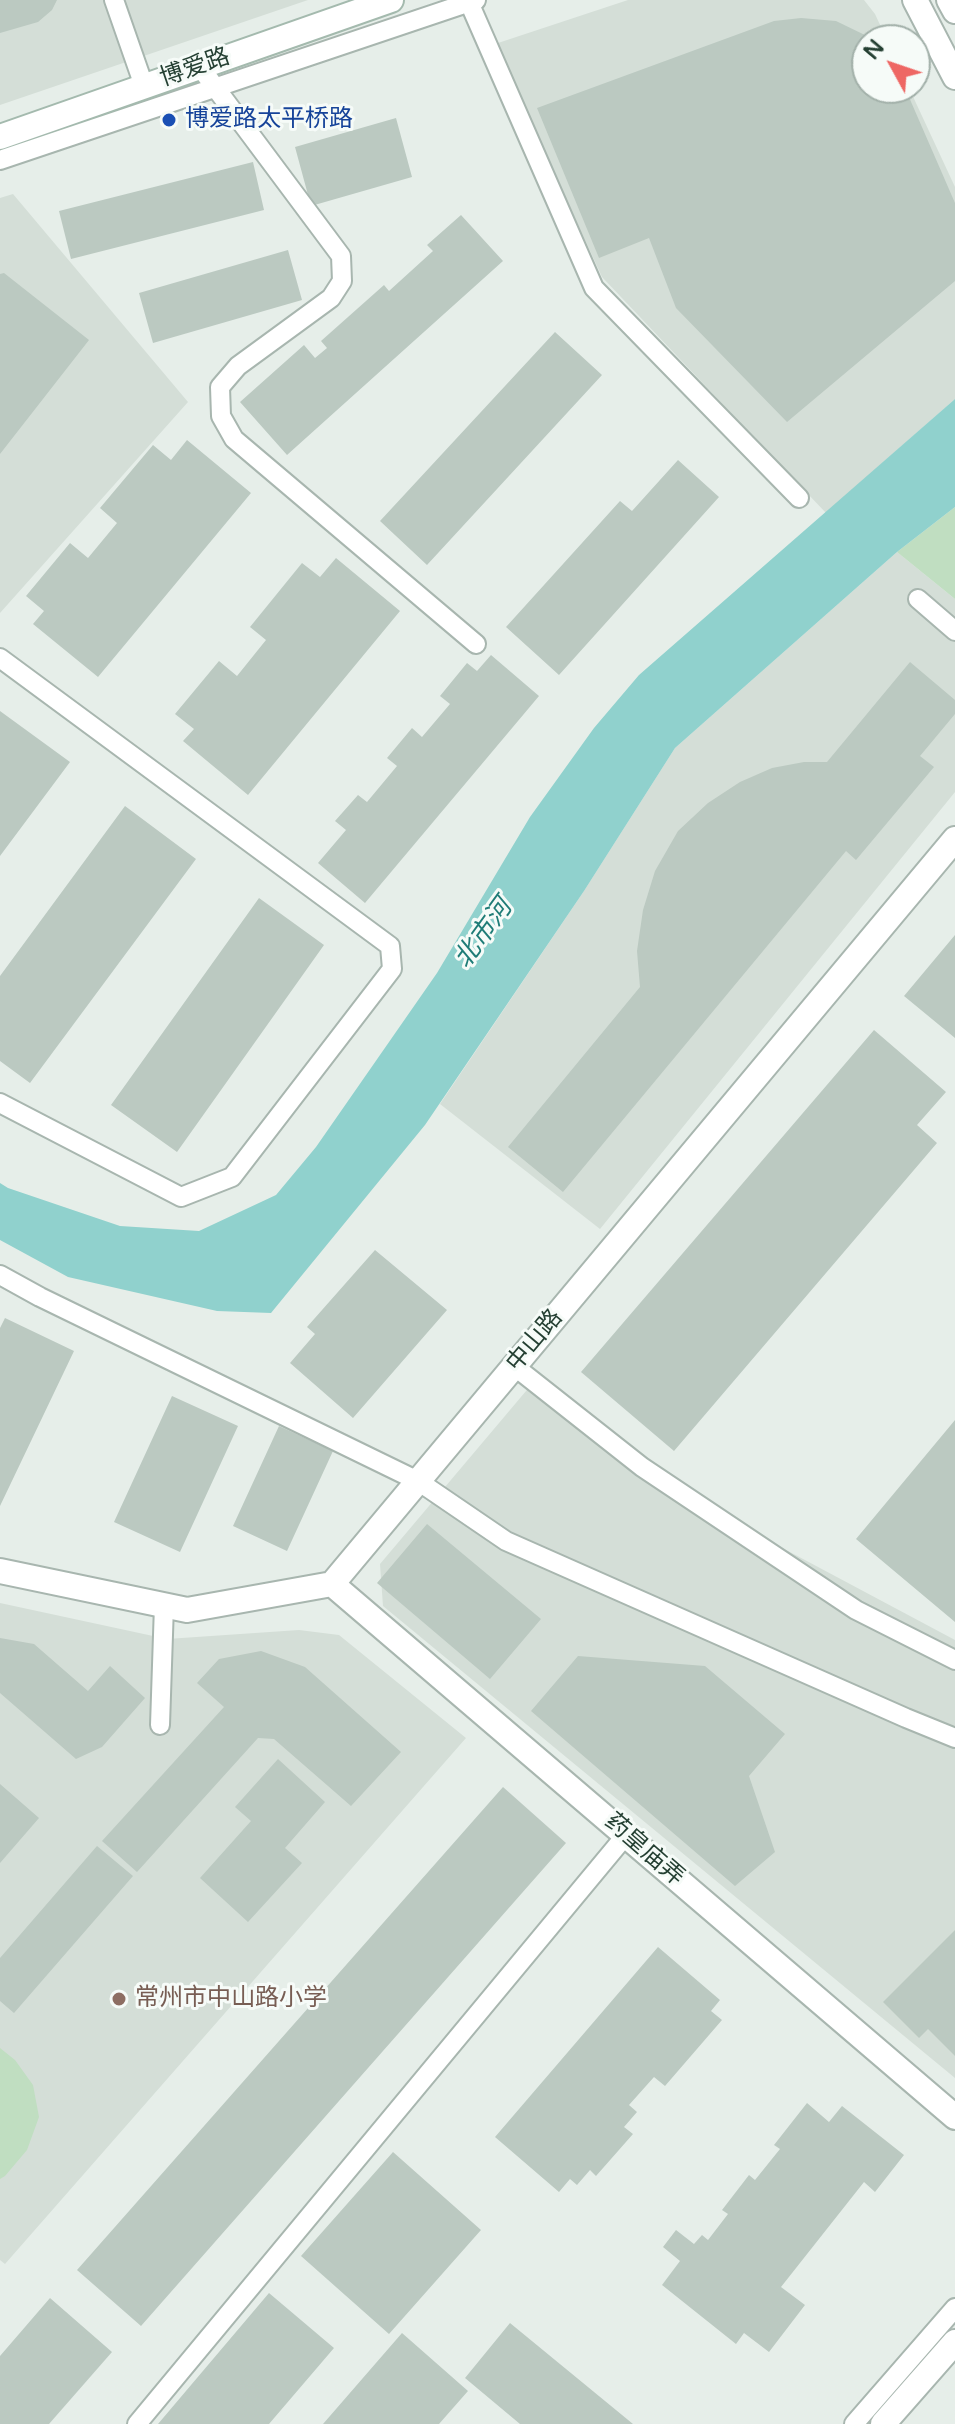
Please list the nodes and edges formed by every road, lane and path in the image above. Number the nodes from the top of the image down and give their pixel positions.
1 (114, 0) edge
2 (391, 0) edge
3 (915, 0) edge
4 (949, 0) edge
5 (471, 1) edge
6 (955, 11) edge
7 (200, 67) junction
8 (955, 77) edge
9 (144, 86) junction
10 (215, 87) junction
11 (0, 137) edge
12 (0, 160) edge
13 (799, 498) dead end
14 (918, 599) dead end
15 (955, 631) edge
16 (476, 644) dead end
17 (0, 658) edge
18 (955, 839) edge
19 (0, 1103) edge
20 (0, 1275) edge
21 (514, 1366) junction
22 (418, 1481) junction
23 (0, 1571) edge
24 (332, 1584) junction
25 (164, 1605) junction
26 (955, 1660) edge
27 (160, 1725) dead end
28 (955, 1738) edge
29 (626, 1835) junction
30 (955, 2117) edge
31 (955, 2308) edge
32 (955, 2342) edge
33 (137, 2424) edge
34 (854, 2424) edge
35 (883, 2424) edge

1 - 9 lane
2 - 7 street, 博爱路
3 - 8 street
4 - 6 street
5 - 10 lane
5 - 13 lane
7 - 9 street, 博爱路
7 - 10 lane
9 - 11 street, 博爱路
10 - 12 lane
10 - 16 lane
14 - 15 lane
17 - 19 lane
18 - 21 street, 中山路
20 - 22 lane
21 - 22 street, 中山路
21 - 26 lane
22 - 24 street, 中山路
22 - 28 lane
23 - 25 street
24 - 25 street
24 - 29 street, 药皇庙弄
25 - 27 lane
29 - 30 street, 药皇庙弄
29 - 33 lane
31 - 34 lane
32 - 35 street

